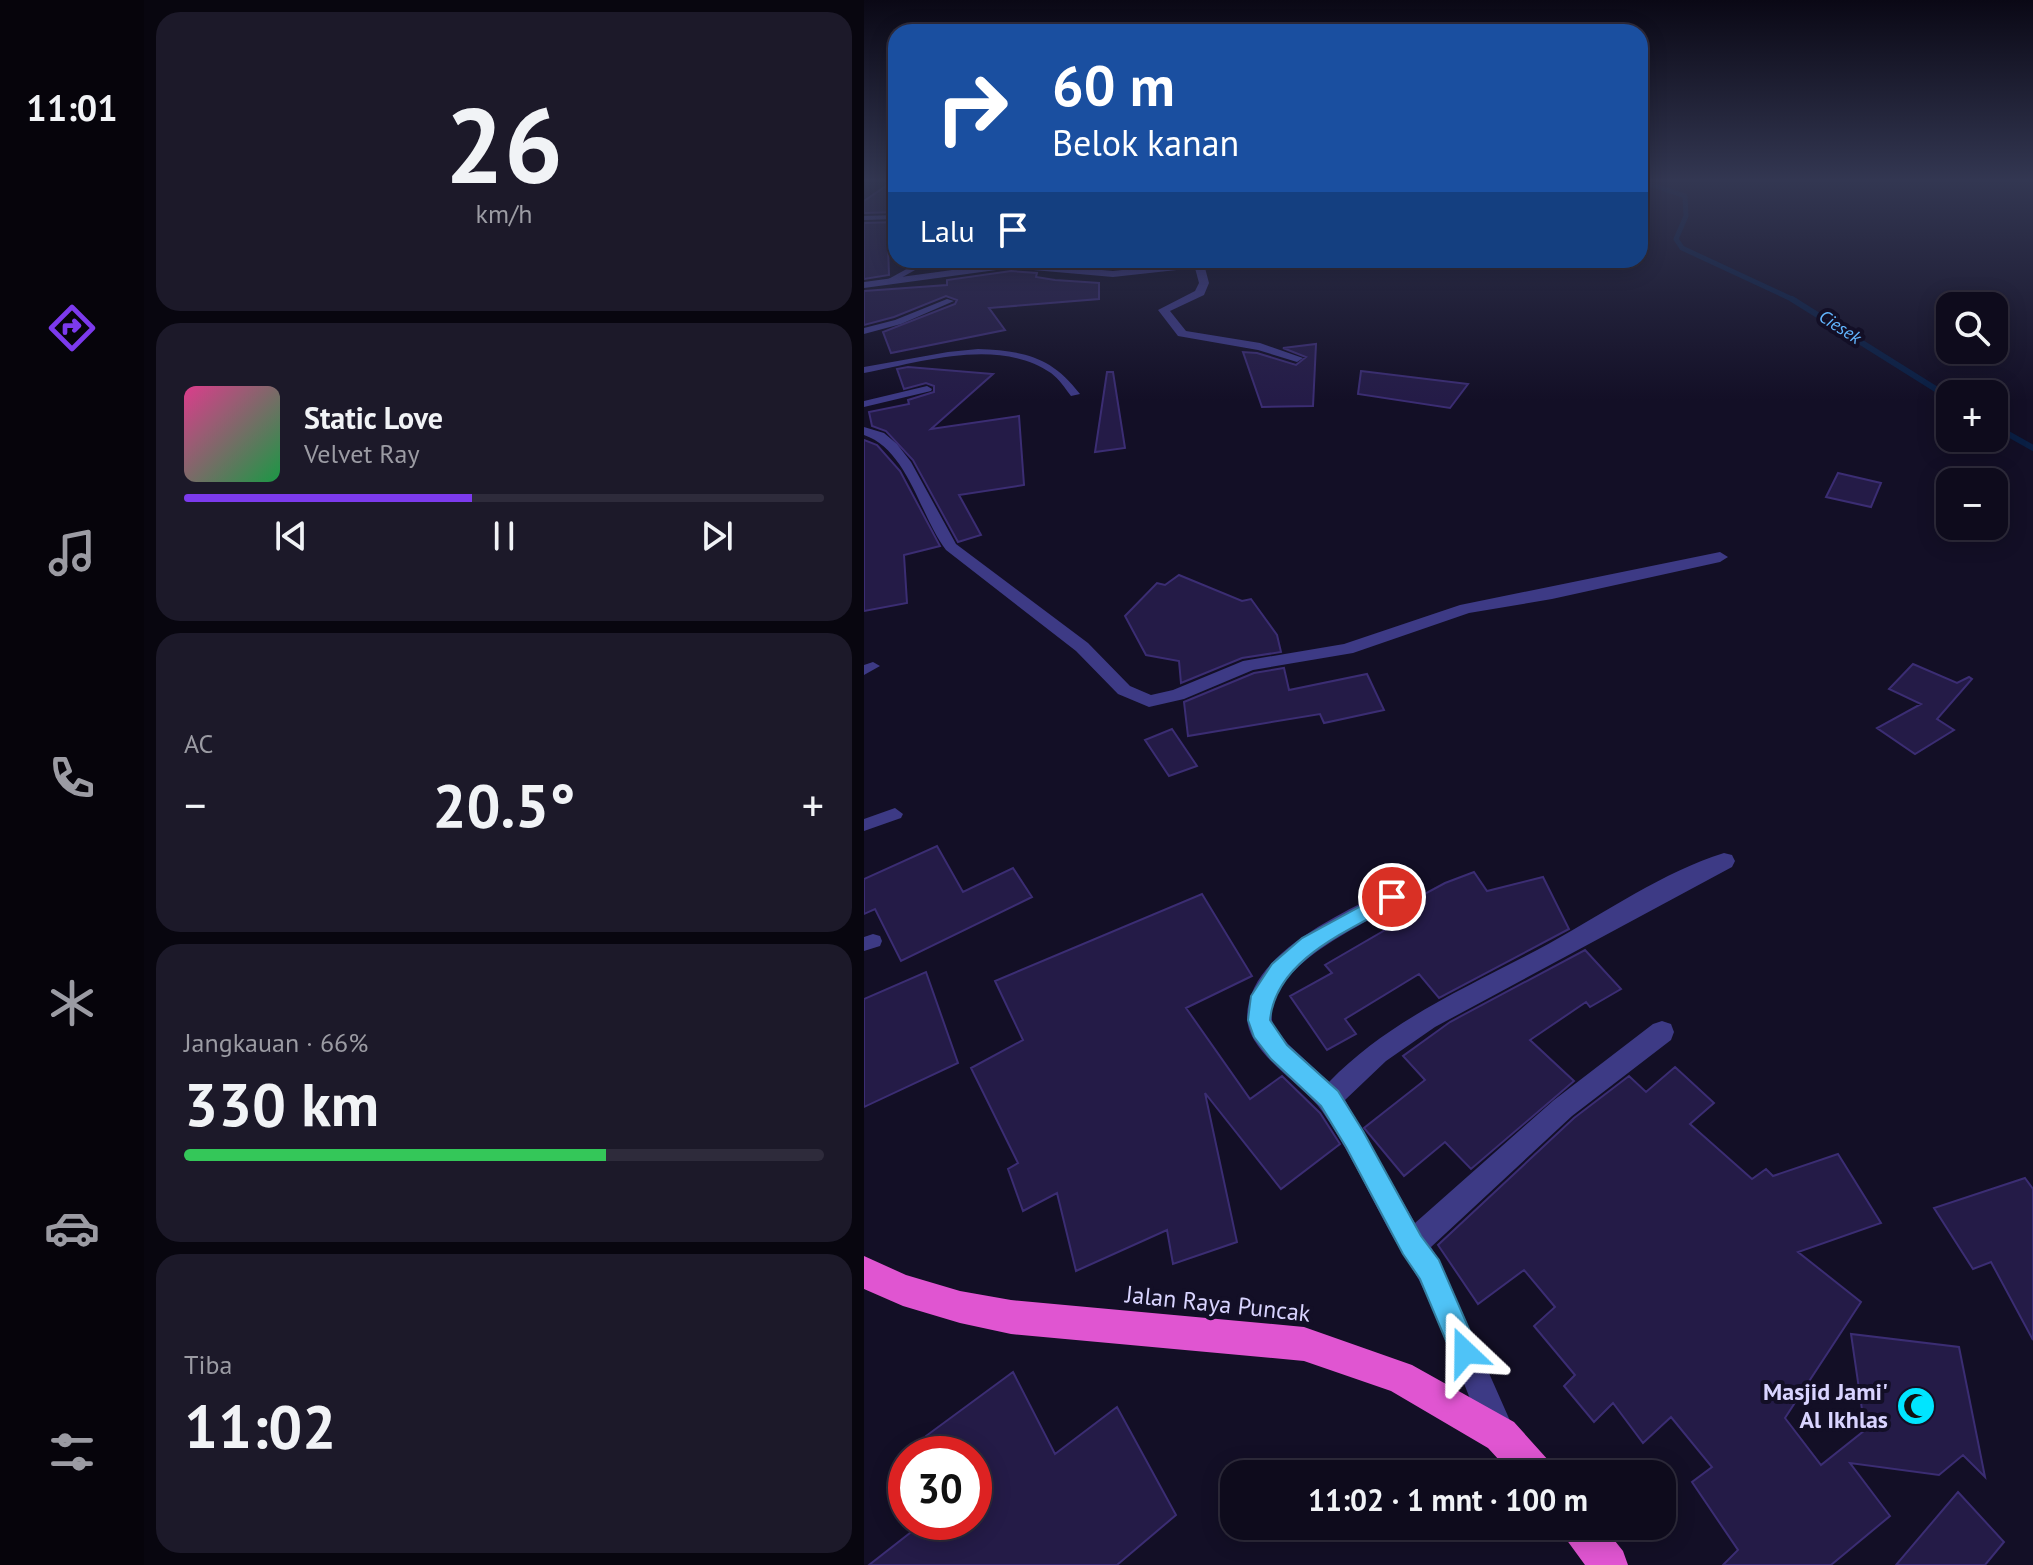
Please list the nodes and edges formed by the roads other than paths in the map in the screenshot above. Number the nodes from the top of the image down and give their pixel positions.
1 (914, 268) edge
2 (989, 268) edge
3 (1049, 268) edge
4 (1174, 268) edge
5 (1200, 268) edge
6 (887, 282) junction
7 (864, 285) edge
8 (950, 301) dead end
9 (864, 331) edge
10 (1297, 358) dead end
11 (864, 370) edge
12 (927, 389) dead end
13 (1075, 394) dead end
14 (864, 404) edge
15 (864, 431) edge
16 (1720, 557) dead end
17 (895, 814) dead end
18 (864, 825) edge
19 (1724, 861) dead end
20 (1392, 897) dead end
21 (1662, 1032) dead end
22 (1329, 1099) junction
23 (1412, 1245) junction
24 (864, 1272) edge
25 (1501, 1435) junction
26 (1523, 1460) edge
27 (1590, 1540) edge
28 (1609, 1565) edge

1 - 6 lane
2 - 6 street
3 - 4 street
5 - 10 street
6 - 7 street
8 - 9 lane
11 - 13 lane
12 - 14 lane
15 - 16 street
17 - 18 lane
19 - 22 street
20 - 22 street
21 - 23 street
22 - 23 street
23 - 25 street
24 - 25 highway, Jalan Raya Puncak
25 - 26 highway, Jalan Raya Puncak
27 - 28 highway

